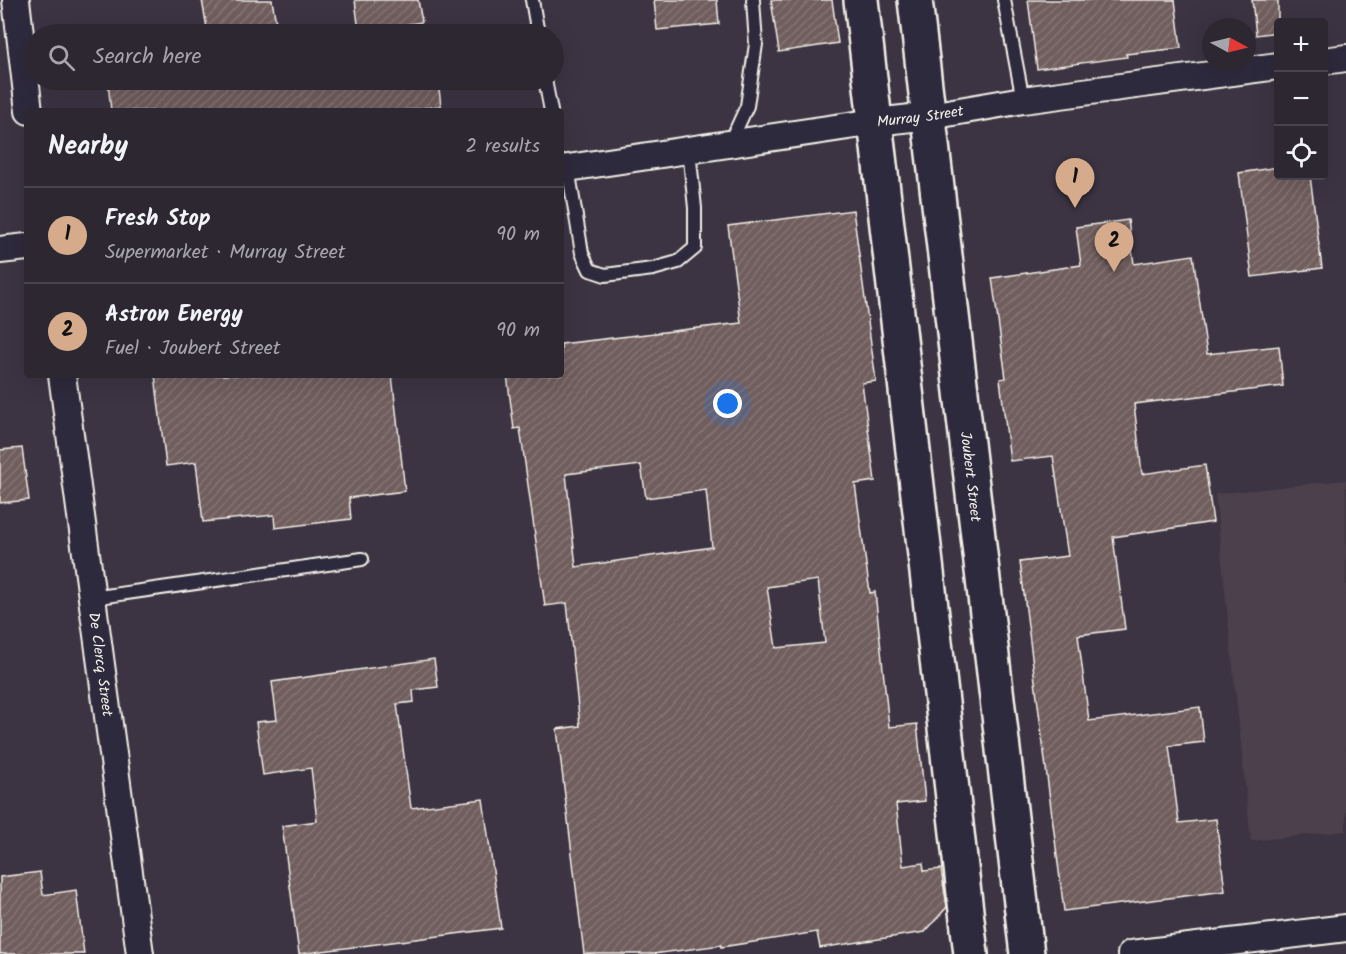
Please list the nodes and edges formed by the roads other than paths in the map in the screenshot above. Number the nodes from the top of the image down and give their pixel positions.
1 (16, 0) edge
2 (532, 0) edge
3 (753, 0) edge
4 (861, 0) edge
5 (915, 0) edge
6 (1004, 0) edge
7 (536, 24) edge
8 (1346, 58) edge
9 (1328, 60) edge
10 (1274, 67) edge
11 (24, 68) edge
12 (27, 90) edge
13 (547, 90) edge
14 (1023, 99) junction
15 (29, 108) edge
16 (550, 108) edge
17 (930, 116) junction
18 (875, 122) junction
19 (730, 143) junction
20 (688, 150) junction
21 (564, 169) edge
22 (24, 247) edge
23 (0, 250) edge
24 (62, 378) edge
25 (362, 559) dead end
26 (92, 598) junction
27 (1346, 928) edge
28 (140, 954) edge
29 (971, 954) edge
30 (1027, 954) edge
31 (1131, 954) edge

1 - 11 street
2 - 7 lane
3 - 19 lane
4 - 18 highway
5 - 17 highway, Joubert Street
6 - 14 lane
8 - 9 street
10 - 14 street, Murray Street
12 - 15 street
13 - 16 lane
14 - 17 street, Murray Street
17 - 18 street, Murray Street
17 - 30 highway, Joubert Street
18 - 19 street, Murray Street
18 - 29 highway
19 - 20 street, Murray Street
20 - 21 street, Murray Street
20 - 21 lane
22 - 23 street
24 - 26 street, De Clercq Street
25 - 26 lane
26 - 28 street, De Clercq Street
27 - 31 street

